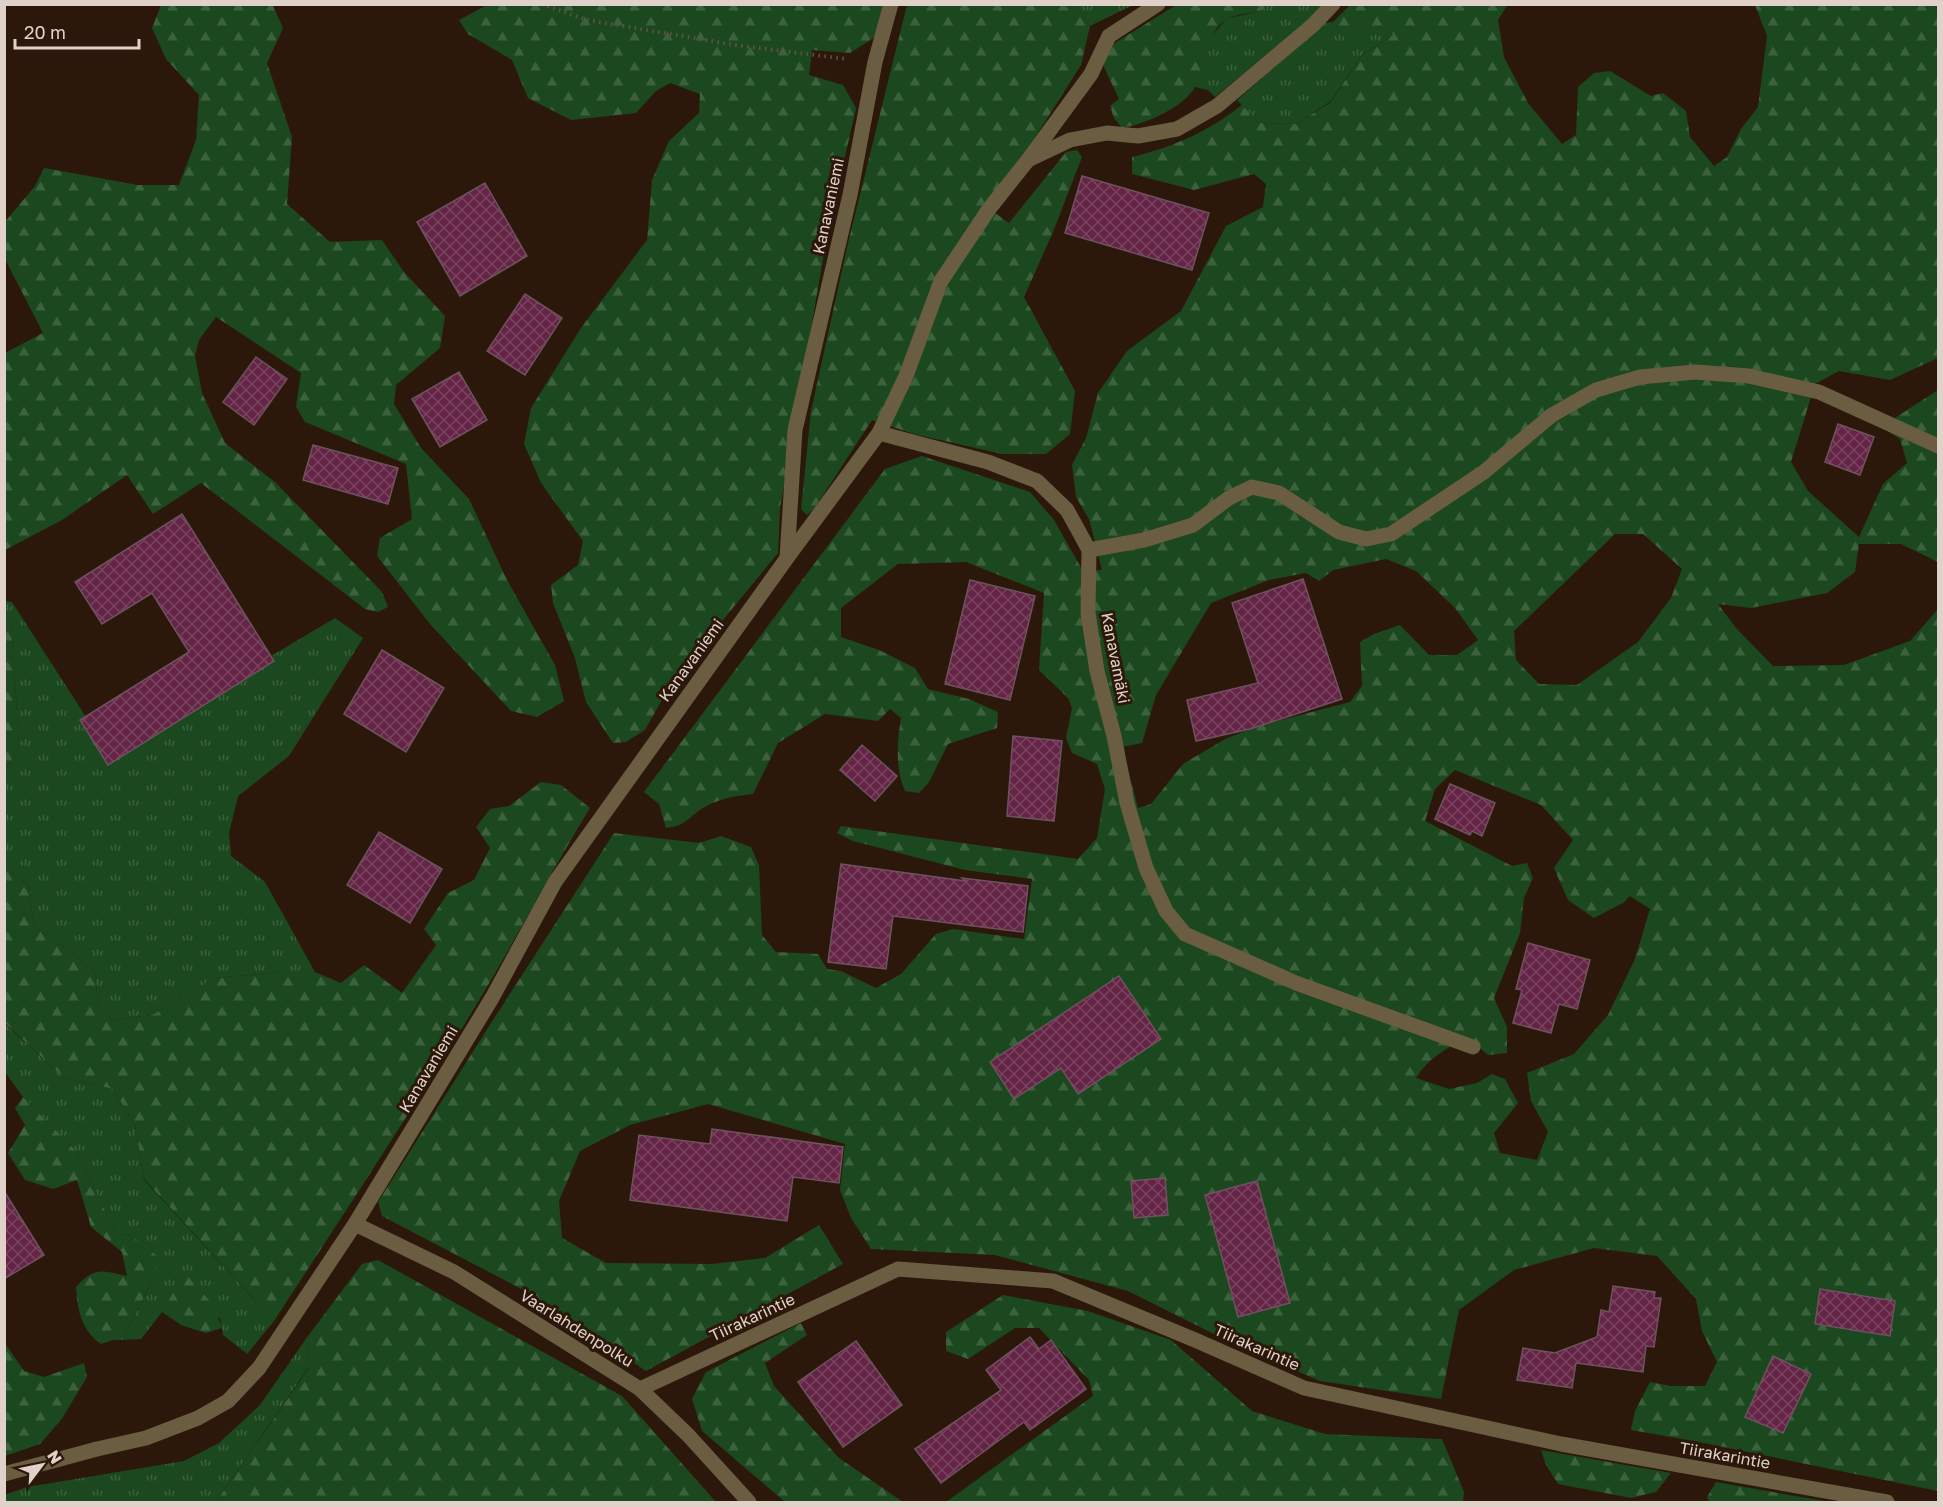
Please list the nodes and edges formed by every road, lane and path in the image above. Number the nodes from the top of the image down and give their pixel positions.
1 (542, 4) edge
2 (891, 4) edge
3 (1158, 4) edge
4 (1333, 4) edge
5 (875, 62) junction
6 (1028, 160) junction
7 (879, 433) junction
8 (1938, 446) edge
9 (1089, 550) junction
10 (787, 558) junction
11 (1473, 1047) dead end
12 (355, 1224) junction
13 (640, 1389) junction
14 (4, 1474) edge
15 (749, 1503) edge
16 (1887, 1503) edge

1 - 5 path
2 - 5 street, Kanavaniemi
3 - 6 street, Kanavaniemi
4 - 6 street
5 - 10 street, Kanavaniemi
6 - 7 street, Kanavaniemi
7 - 9 street, Kanavamäki
7 - 10 street, Kanavaniemi
8 - 9 street
9 - 11 street, Kanavamäki
10 - 12 street, Kanavaniemi
12 - 13 street, Vaarlahdenpolku
12 - 14 street, Kanavaniemi
13 - 15 street, Vaarlahdenpolku
13 - 16 street, Tiirakarintie

